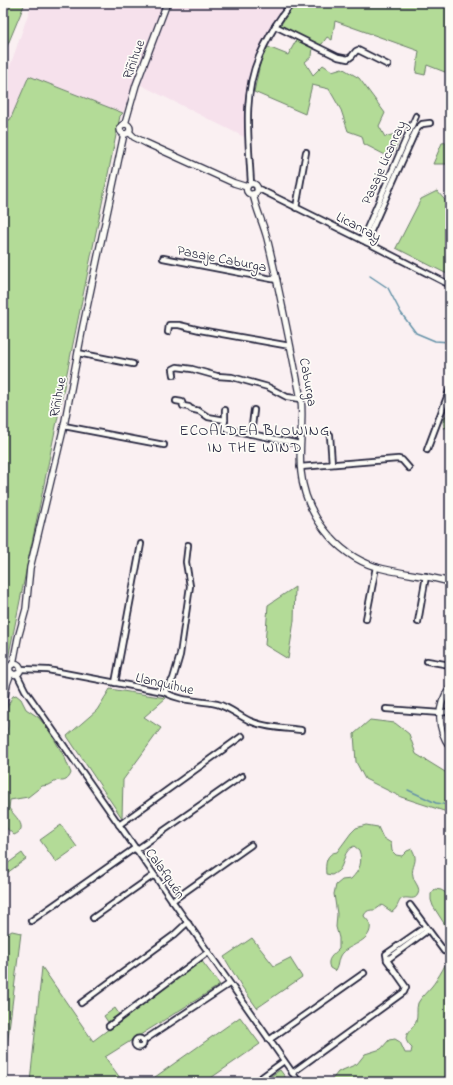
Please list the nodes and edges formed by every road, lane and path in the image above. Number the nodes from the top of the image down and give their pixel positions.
1 (167, 3) edge
2 (293, 3) edge
3 (275, 26) junction
4 (388, 65) dead end
5 (416, 116) dead end
6 (430, 123) dead end
7 (125, 124) junction
8 (126, 133) junction
9 (306, 152) dead end
10 (249, 185) junction
11 (257, 188) junction
12 (253, 194) junction
13 (296, 208) junction
14 (364, 241) junction
15 (163, 258) dead end
16 (277, 280) junction
17 (450, 285) edge
18 (168, 332) dead end
19 (290, 346) junction
20 (78, 354) junction
21 (133, 364) dead end
22 (174, 375) dead end
23 (450, 389) edge
24 (301, 399) junction
25 (176, 401) dead end
26 (225, 410) dead end
27 (254, 410) dead end
28 (225, 420) junction
29 (64, 426) junction
30 (251, 434) junction
31 (330, 435) dead end
32 (300, 444) junction
33 (164, 445) dead end
34 (427, 450) dead end
35 (332, 464) junction
36 (300, 467) junction
37 (409, 468) dead end
38 (141, 544) dead end
39 (188, 545) dead end
40 (376, 567) junction
41 (426, 576) junction
42 (450, 582) edge
43 (366, 619) dead end
44 (418, 622) dead end
45 (427, 661) dead end
46 (13, 664) junction
47 (450, 664) edge
48 (21, 669) junction
49 (11, 673) junction
50 (17, 674) junction
51 (114, 682) junction
52 (450, 688) edge
53 (164, 692) junction
54 (3, 708) edge
55 (386, 709) dead end
56 (450, 711) edge
57 (440, 714) junction
58 (301, 730) dead end
59 (242, 736) dead end
60 (450, 747) edge
61 (242, 776) dead end
62 (119, 825) junction
63 (251, 845) dead end
64 (135, 849) junction
65 (154, 875) junction
66 (172, 901) junction
67 (410, 905) dead end
68 (93, 918) dead end
69 (31, 921) dead end
70 (188, 922) junction
71 (427, 928) junction
72 (444, 951) dead end
73 (208, 952) junction
74 (364, 973) dead end
75 (229, 984) junction
76 (81, 1003) dead end
77 (109, 1026) dead end
78 (269, 1040) junction
79 (143, 1041) dead end
80 (284, 1061) junction
81 (292, 1073) junction
82 (255, 1082) edge
83 (299, 1082) edge

1 - 7 street, Riñihue
2 - 3 street
3 - 4 street
3 - 10 street
5 - 14 street, Pasaje Licanray
6 - 14 street
7 - 8 street
7 - 8 street, Riñihue
8 - 10 street
8 - 20 street, Riñihue
9 - 13 street
10 - 11 street
10 - 12 street, Caburga
11 - 12 street
11 - 13 street, Licanray
12 - 16 street, Caburga
13 - 14 street, Licanray
14 - 17 street, Licanray
15 - 16 street, Pasaje Caburga
16 - 19 street, Caburga
18 - 19 street
19 - 24 street, Caburga
20 - 21 street
20 - 29 street, Riñihue
22 - 24 street
23 - 34 street
24 - 32 street, Caburga
25 - 28 street
26 - 28 street
27 - 30 street
28 - 30 street
29 - 33 street
29 - 46 street, Riñihue
30 - 32 street
31 - 35 street
32 - 36 street, Caburga
35 - 36 street
35 - 37 street
36 - 40 street, Caburga
38 - 51 street
39 - 53 street
40 - 41 street, Caburga
40 - 43 street
41 - 42 street, Caburga
41 - 44 street
45 - 47 street
46 - 48 street
46 - 49 street, Riñihue
48 - 50 street
48 - 51 street, Llanquihue
49 - 50 street
49 - 54 street, Riñihue
50 - 62 street, Calafquén
51 - 53 street, Llanquihue
52 - 57 street
53 - 58 street, Llanquihue
55 - 57 street
56 - 57 street
57 - 60 street
59 - 62 street
61 - 64 street
62 - 64 street, Calafquén
63 - 66 street
64 - 65 street, Calafquén
64 - 69 street
65 - 66 street, Calafquén
65 - 68 street
66 - 70 street, Calafquén
67 - 71 street
70 - 73 street, Calafquén
70 - 76 street
71 - 72 street
71 - 81 street
73 - 75 street, Calafquén
73 - 77 street
74 - 78 street
75 - 78 street, Calafquén
75 - 79 street
78 - 80 street, Calafquén
80 - 81 street, Calafquén
80 - 82 street
81 - 83 street, Calafquén

